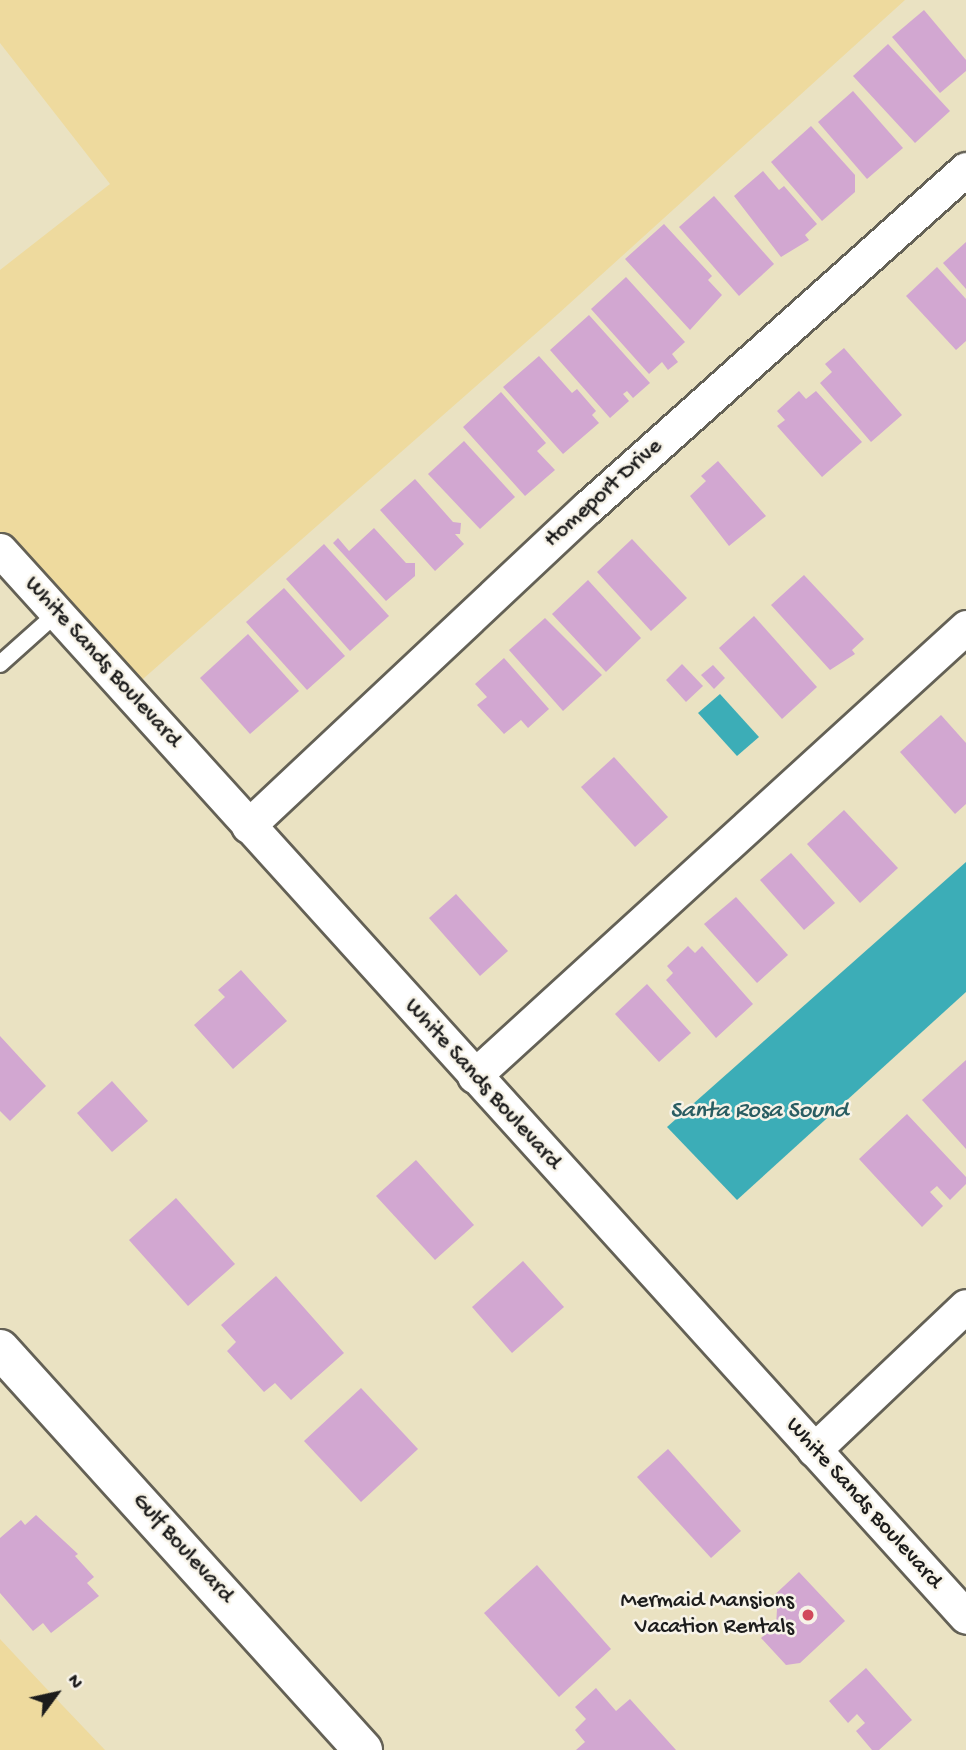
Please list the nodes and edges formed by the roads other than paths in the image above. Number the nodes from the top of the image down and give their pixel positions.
1 (966, 169) edge
2 (0, 550) edge
3 (57, 613) junction
4 (966, 627) edge
5 (0, 664) edge
6 (247, 826) junction
7 (474, 1076) junction
8 (966, 1306) edge
9 (0, 1349) edge
10 (814, 1450) junction
11 (966, 1616) edge
12 (363, 1750) edge

1 - 6 street, Homeport Drive
2 - 3 street, White Sands Boulevard
3 - 5 lane
3 - 6 street, White Sands Boulevard
4 - 7 street
6 - 7 street, White Sands Boulevard
7 - 10 street, White Sands Boulevard
8 - 10 street
9 - 12 main road, Gulf Boulevard
10 - 11 street, White Sands Boulevard

